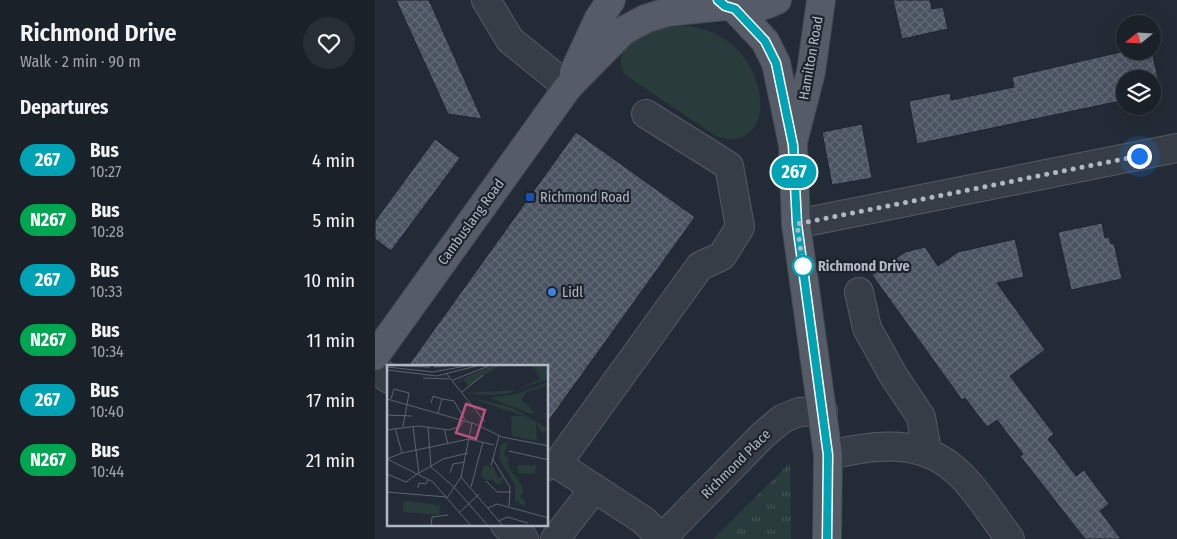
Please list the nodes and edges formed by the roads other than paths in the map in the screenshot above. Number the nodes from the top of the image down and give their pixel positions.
1 (486, 0) edge
2 (611, 0) edge
3 (777, 0) edge
4 (821, 0) edge
5 (726, 5) edge
6 (568, 87) junction
7 (646, 114) dead end
8 (793, 145) junction
9 (1177, 148) edge
10 (797, 224) junction
11 (859, 292) dead end
12 (375, 356) edge
13 (375, 369) edge
14 (387, 378) edge
15 (823, 411) junction
16 (927, 451) junction
17 (828, 455) junction
18 (552, 465) edge
19 (594, 489) junction
20 (506, 526) edge
21 (662, 538) edge
22 (523, 539) edge
23 (555, 539) edge
24 (827, 539) edge
25 (1010, 539) edge

1 - 6 street
2 - 6 main road
3 - 5 main road
4 - 8 main road, Hamilton Road
5 - 6 main road
5 - 8 main road, Hamilton Road
6 - 12 main road, Cambuslang Road
7 - 18 street
8 - 10 main road, Hamilton Road
9 - 10 street
10 - 15 main road, Hamilton Road
11 - 16 street
13 - 14 street
15 - 17 main road, Hamilton Road
15 - 21 street, Richmond Place
16 - 17 street
16 - 25 street
17 - 24 main road, Hamilton Road
18 - 19 street
19 - 21 street
19 - 23 street
20 - 22 street

